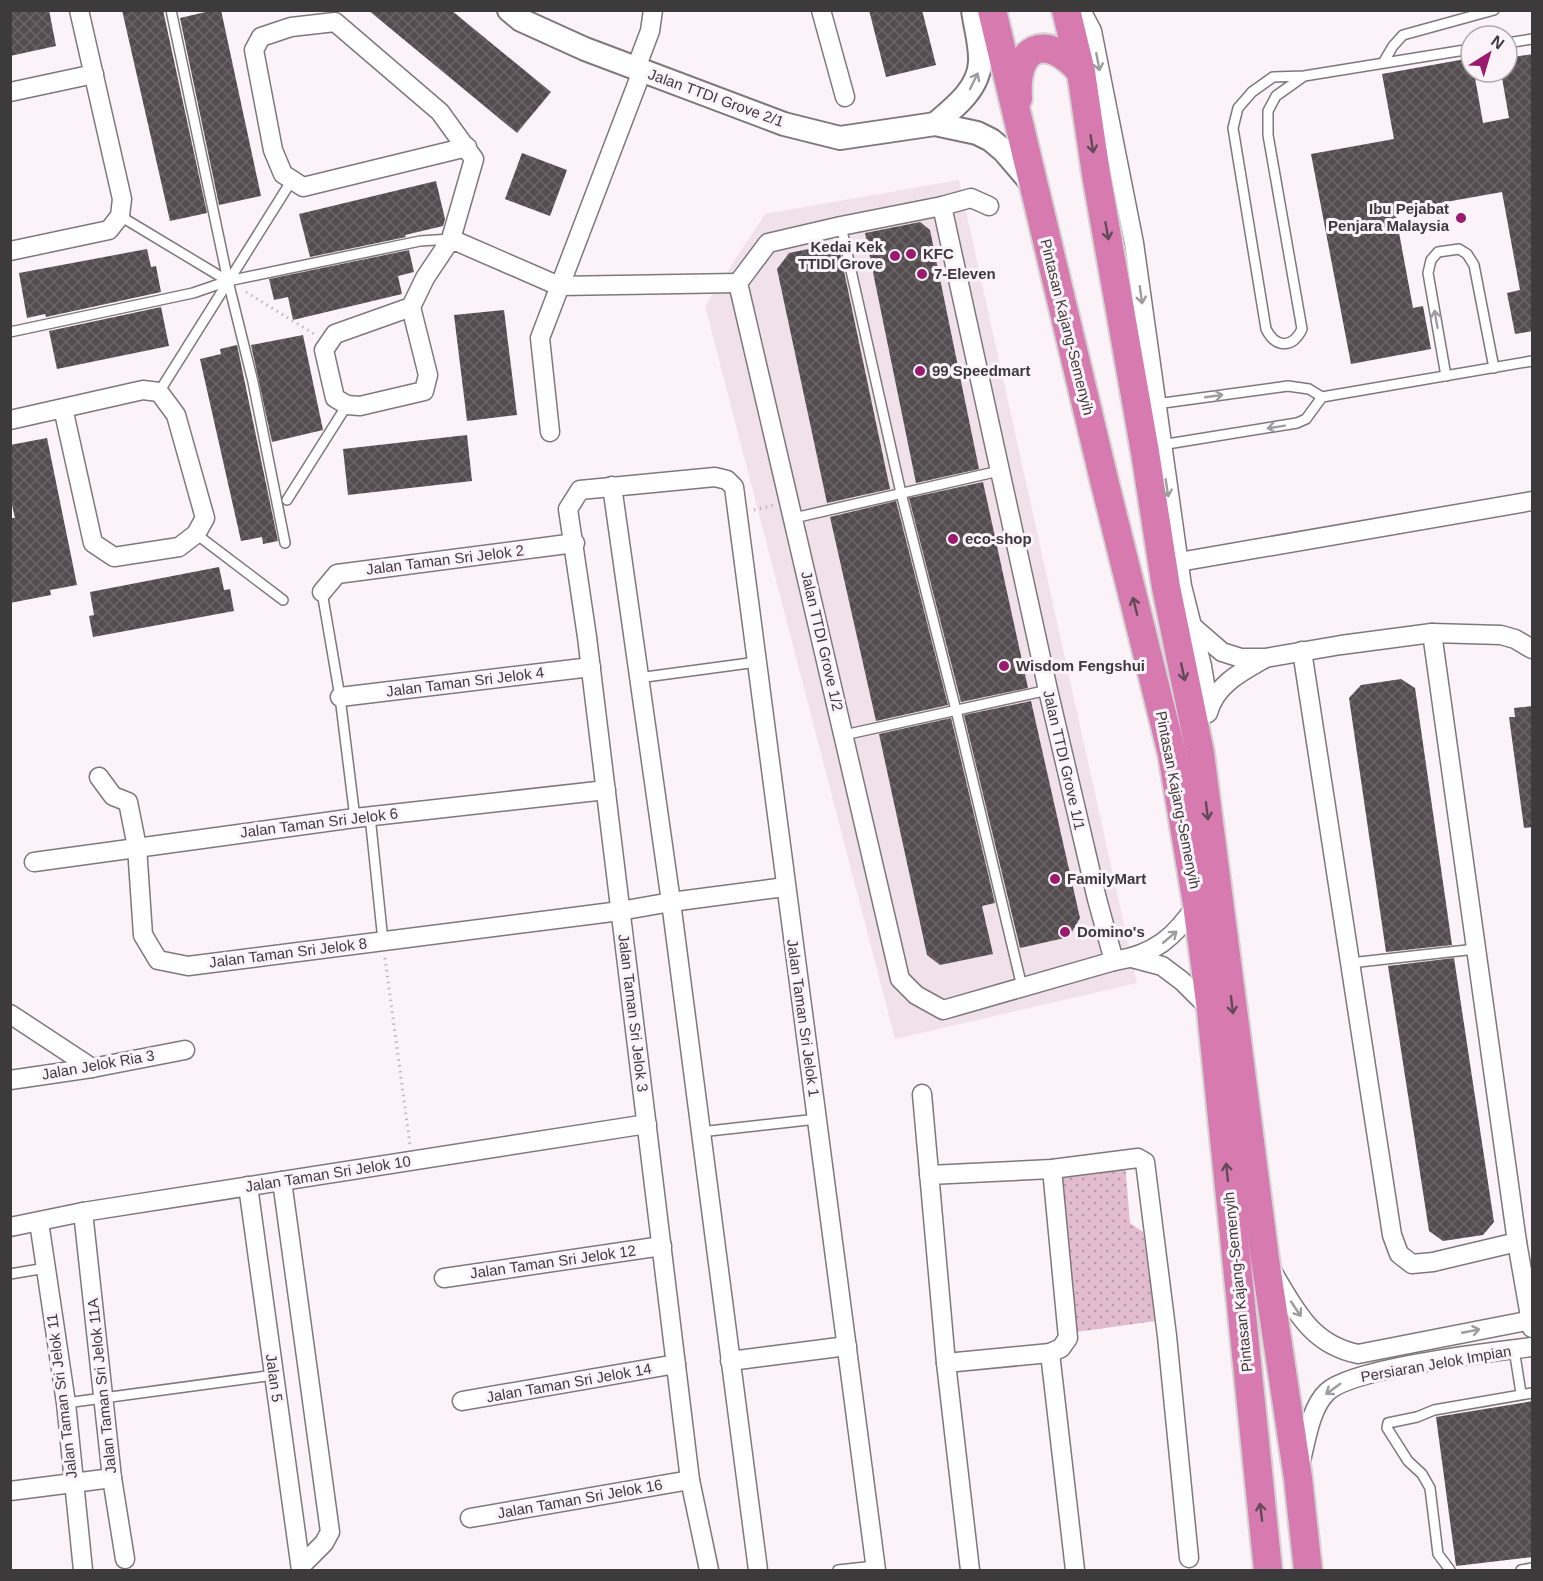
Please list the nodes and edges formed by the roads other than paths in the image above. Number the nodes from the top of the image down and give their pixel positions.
1 (79, 10) edge
2 (171, 10) edge
3 (509, 10) edge
4 (653, 10) edge
5 (821, 10) edge
6 (973, 10) edge
7 (992, 10) edge
8 (1066, 10) edge
9 (1076, 10) edge
10 (1494, 10) edge
11 (1459, 51) edge
12 (1383, 63) junction
13 (639, 69) junction
14 (1081, 72) junction
15 (94, 74) junction
16 (1304, 76) junction
17 (10, 92) edge
18 (845, 97) dead end
19 (934, 124) junction
20 (1020, 130) junction
21 (467, 147) junction
22 (292, 180) junction
23 (1033, 185) junction
24 (942, 206) junction
25 (990, 207) dead end
26 (120, 216) junction
27 (841, 226) junction
28 (451, 240) junction
29 (10, 251) edge
30 (228, 281) junction
31 (738, 283) junction
32 (559, 286) junction
33 (411, 307) junction
34 (10, 332) edge
35 (1533, 362) edge
36 (1494, 368) junction
37 (1446, 376) junction
38 (159, 392) junction
39 (1322, 397) junction
40 (1156, 404) junction
41 (353, 406) junction
42 (63, 408) junction
43 (10, 420) edge
44 (550, 432) dead end
45 (1161, 445) junction
46 (999, 471) junction
47 (715, 477) joint
48 (612, 486) junction
49 (901, 493) junction
50 (287, 500) dead end
51 (1533, 501) edge
52 (792, 510) junction
53 (196, 534) junction
54 (285, 543) dead end
55 (575, 543) junction
56 (1179, 562) junction
57 (322, 592) joint
58 (283, 600) dead end
59 (1191, 624) junction
60 (1432, 633) junction
61 (1533, 649) edge
62 (1302, 651) junction
63 (1265, 658) junction
64 (757, 662) junction
65 (591, 667) junction
66 (638, 678) junction
67 (1048, 690) junction
68 (340, 697) junction
69 (1209, 709) junction
70 (956, 710) junction
71 (844, 735) junction
72 (1200, 753) junction
73 (99, 777) dead end
74 (606, 790) junction
75 (362, 817) junction
76 (137, 847) junction
77 (34, 862) dead end
78 (785, 887) junction
79 (671, 902) junction
80 (1197, 904) junction
81 (620, 911) junction
82 (383, 941) junction
83 (1476, 949) junction
84 (1123, 959) junction
85 (1350, 963) junction
86 (1022, 987) junction
87 (1211, 1010) junction
88 (10, 1014) edge
89 (185, 1050) dead end
90 (92, 1068) junction
91 (10, 1080) edge
92 (922, 1094) dead end
93 (817, 1119) junction
94 (647, 1124) junction
95 (700, 1132) junction
96 (1052, 1169) junction
97 (929, 1175) junction
98 (282, 1181) junction
99 (248, 1186) junction
100 (83, 1212) junction
101 (39, 1222) junction
102 (10, 1227) edge
103 (1517, 1242) junction
104 (662, 1246) junction
105 (1265, 1259) junction
106 (46, 1268) junction
107 (10, 1274) edge
108 (444, 1278) dead end
109 (1532, 1323) edge
110 (847, 1346) junction
111 (1533, 1347) edge
112 (1514, 1350) junction
113 (1050, 1353) junction
114 (730, 1361) junction
115 (946, 1363) junction
116 (676, 1364) junction
117 (274, 1375) junction
118 (1521, 1393) junction
119 (1533, 1393) edge
120 (103, 1398) junction
121 (462, 1401) dead end
122 (66, 1403) junction
123 (112, 1478) junction
124 (1298, 1478) junction
125 (690, 1480) junction
126 (73, 1482) junction
127 (10, 1491) edge
128 (470, 1518) dead end
129 (1188, 1558) dead end
130 (125, 1559) dead end
131 (301, 1568) edge
132 (876, 1568) edge
133 (1533, 1568) edge
134 (83, 1570) edge
135 (709, 1570) edge
136 (758, 1570) edge
137 (838, 1570) edge
138 (970, 1570) edge
139 (1075, 1570) edge
140 (1268, 1570) edge
141 (1308, 1570) edge
142 (1450, 1570) edge
143 (1521, 1570) edge

1 - 15 street
2 - 30 lane
3 - 13 street, Jalan TTDI Grove 2/1
4 - 13 street
5 - 18 street
19 -> 6 street
7 - 20 highway, Pintasan Kajang-Semenyih
8 - 14 highway, Pintasan Kajang-Semenyih
9 -> 40 street
10 - 12 lane
11 - 12 lane
12 - 16 lane
13 - 19 street, Jalan TTDI Grove 2/1
13 - 32 street
14 - 20 highway
14 -> 72 highway, Pintasan Kajang-Semenyih
15 - 17 street
15 - 26 street
16 - 16 lane
19 - 23 street, Jalan TTDI Grove 2/1
20 - 23 highway, Pintasan Kajang-Semenyih
21 - 22 street
21 - 22 street
21 - 28 street
22 - 30 lane
80 -> 23 highway, Pintasan Kajang-Semenyih
24 - 25 street
24 - 27 street
24 - 46 street, Jalan TTDI Grove 1/1
26 - 29 street
26 - 30 lane
27 - 31 street
27 - 49 lane
28 - 30 lane
28 - 32 street
28 - 33 street
30 - 34 lane
30 - 38 lane
30 - 54 lane
31 - 32 street
31 - 52 street, Jalan TTDI Grove 1/2
32 - 44 street
33 - 41 street
33 - 41 street
35 - 36 lane
36 - 37 lane
37 -> 36 lane
37 - 39 lane
38 - 42 street
38 - 53 street
40 -> 39 lane
39 -> 45 lane
40 - 45 street
41 - 50 lane
42 - 43 street
42 - 53 street
45 -> 56 street
46 - 49 lane
46 - 67 street, Jalan TTDI Grove 1/1
47 - 48 street, Jalan Taman Sri Jelok 3
47 - 64 street, Jalan Taman Sri Jelok 1
48 - 55 street, Jalan Taman Sri Jelok 3
48 - 66 street
49 - 52 lane
49 - 70 lane
51 - 56 street
52 - 71 street, Jalan TTDI Grove 1/2
53 - 58 lane
55 - 57 street, Jalan Taman Sri Jelok 2
55 - 65 street, Jalan Taman Sri Jelok 3
56 - 59 street
57 - 68 lane
59 - 63 street
59 - 69 street
60 - 61 street
60 - 62 street
60 - 83 street
62 - 63 street
62 - 85 street
63 - 69 street
64 - 66 lane
64 - 78 street, Jalan Taman Sri Jelok 1
65 - 68 street, Jalan Taman Sri Jelok 4
65 - 74 street, Jalan Taman Sri Jelok 3
66 - 79 street
67 - 70 lane
67 - 84 street, Jalan TTDI Grove 1/1
68 - 75 lane
69 - 72 street
70 - 71 lane
70 - 86 lane
71 - 86 street, Jalan TTDI Grove 1/2
72 -> 105 highway, Pintasan Kajang-Semenyih
73 - 76 street, Jalan Taman Sri Jelok 8
74 - 75 street, Jalan Taman Sri Jelok 6
74 - 81 street, Jalan Taman Sri Jelok 3
75 - 76 street, Jalan Taman Sri Jelok 6
75 - 82 lane
76 - 77 street, Jalan Taman Sri Jelok 6
76 - 82 street, Jalan Taman Sri Jelok 8
78 - 79 street, Jalan Taman Sri Jelok 8
78 - 93 street, Jalan Taman Sri Jelok 1
79 - 81 street, Jalan Taman Sri Jelok 8
79 - 95 street
84 -> 80 street, Jalan TTDI Grove 1/2
80 - 87 highway, Pintasan Kajang-Semenyih
81 - 82 street, Jalan Taman Sri Jelok 8
81 - 94 street, Jalan Taman Sri Jelok 3
83 - 85 lane
83 - 103 street
84 - 86 street, Jalan TTDI Grove 1/2
84 - 87 street
85 - 103 street
140 -> 87 highway, Pintasan Kajang-Semenyih
88 - 90 street
89 - 90 street, Jalan Jelok Ria 3
90 - 91 street, Jalan Jelok Ria 3
92 - 97 street
93 - 95 lane
93 - 110 street, Jalan Taman Sri Jelok 1
94 - 98 street, Jalan Taman Sri Jelok 10
94 - 104 street, Jalan Taman Sri Jelok 3
95 - 114 street
96 - 97 street
96 - 113 street
96 - 129 street
97 - 115 street
98 - 99 street, Jalan Taman Sri Jelok 10
98 - 131 street
99 - 100 street, Jalan Taman Sri Jelok 10
99 - 117 street, Jalan 5
100 - 101 street, Jalan Taman Sri Jelok 10
100 - 120 street, Jalan Taman Sri Jelok 11A
101 - 102 street, Jalan Taman Sri Jelok 10
101 - 106 street, Jalan Taman Sri Jelok 11
103 - 109 street
104 - 108 street, Jalan Taman Sri Jelok 12
104 - 116 street, Jalan Taman Sri Jelok 3
105 -> 109 street, Persiaran Jelok Impian
105 - 124 highway, Pintasan Kajang-Semenyih
106 - 107 lane
106 - 122 street, Jalan Taman Sri Jelok 11
110 - 114 street
110 - 132 street, Jalan Taman Sri Jelok 1
111 - 112 street, Persiaran Jelok Impian
112 - 118 lane
112 -> 124 street, Persiaran Jelok Impian
113 - 115 street
113 - 139 street
114 - 136 street
115 - 138 street
116 - 121 street, Jalan Taman Sri Jelok 14
116 - 125 street, Jalan Taman Sri Jelok 3
117 - 120 lane
117 - 131 street, Jalan 5
118 - 119 lane
118 - 142 lane
120 - 122 lane
120 - 123 street, Jalan Taman Sri Jelok 11A
122 - 126 street, Jalan Taman Sri Jelok 11
123 - 126 street
123 - 130 street, Jalan Taman Sri Jelok 11A
124 - 141 highway, Pintasan Kajang-Semenyih
125 - 128 street, Jalan Taman Sri Jelok 16
125 - 135 street, Jalan Taman Sri Jelok 3
126 - 127 street
126 - 134 street, Jalan Taman Sri Jelok 11
132 - 137 lane
133 - 143 lane

